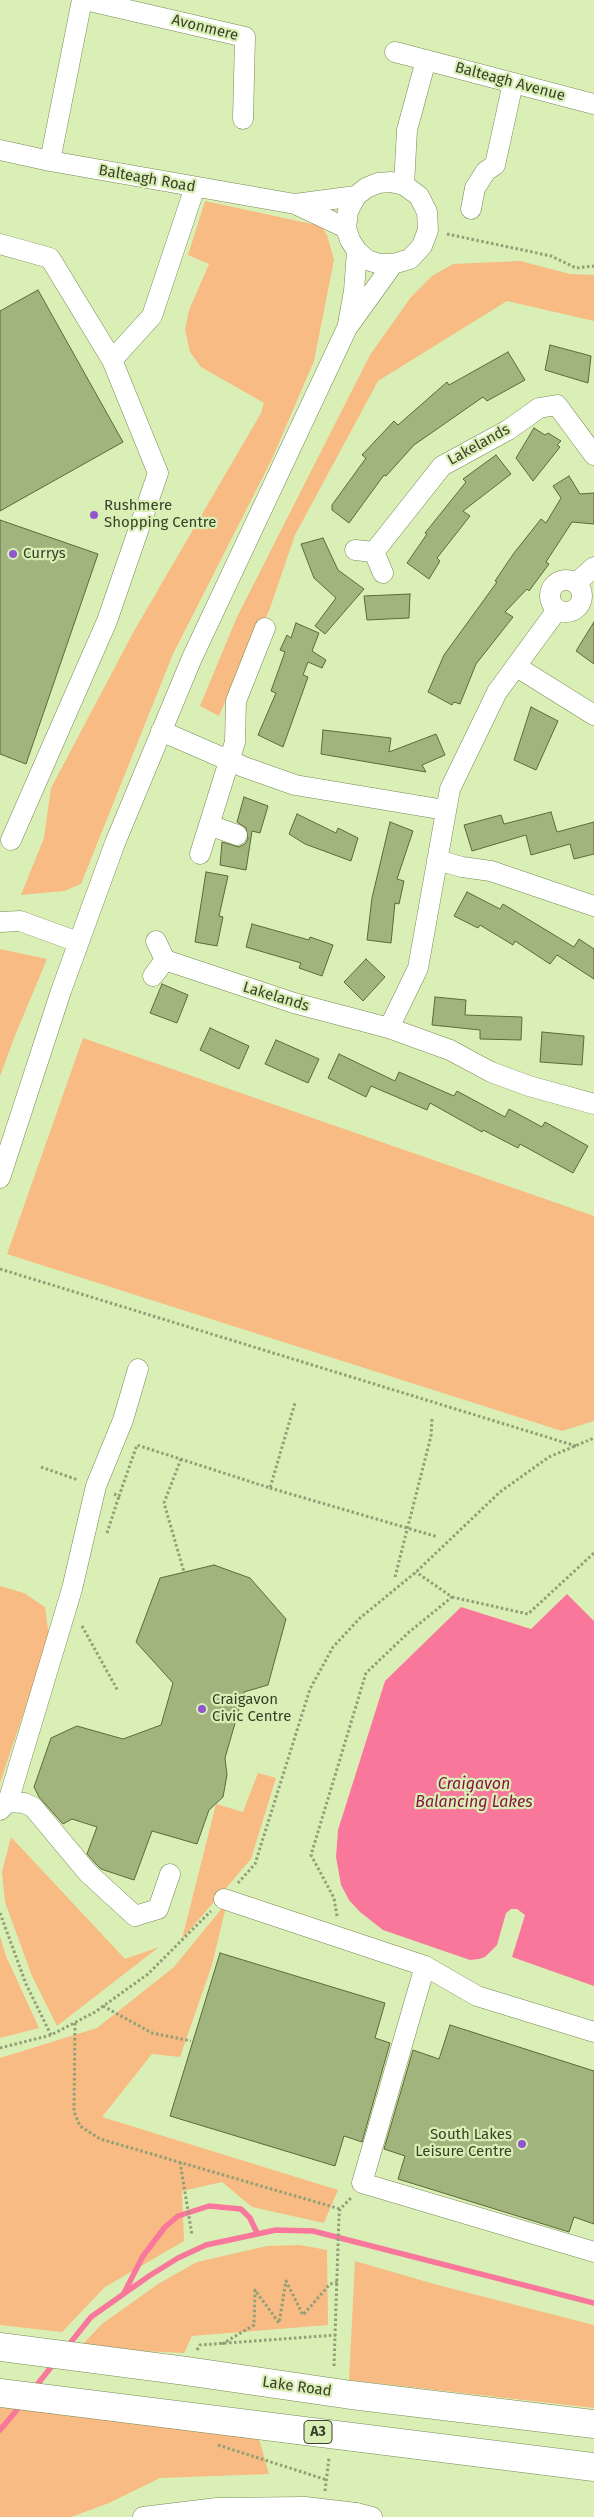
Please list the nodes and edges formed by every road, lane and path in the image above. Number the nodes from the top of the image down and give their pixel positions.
1 (84, 0) edge
2 (395, 52) dead end
3 (426, 60) junction
4 (512, 83) junction
5 (594, 104) edge
6 (243, 119) dead end
7 (0, 150) edge
8 (50, 161) junction
9 (404, 185) junction
10 (195, 187) junction
11 (356, 196) junction
12 (295, 204) junction
13 (471, 209) dead end
14 (346, 228) junction
15 (428, 230) junction
16 (0, 244) edge
17 (357, 251) junction
18 (393, 264) junction
19 (594, 266) edge
20 (347, 328) junction
21 (112, 360) junction
22 (594, 455) edge
23 (594, 567) edge
24 (383, 573) dead end
25 (265, 628) dead end
26 (517, 666) junction
27 (594, 715) edge
28 (161, 731) junction
29 (230, 761) junction
30 (445, 810) junction
31 (209, 825) junction
32 (238, 834) dead end
33 (11, 840) dead end
34 (200, 854) dead end
35 (437, 860) junction
36 (594, 906) edge
37 (0, 922) edge
38 (156, 941) dead end
39 (78, 942) junction
40 (165, 960) junction
41 (153, 976) dead end
42 (389, 1028) junction
43 (594, 1104) edge
44 (0, 1178) edge
45 (0, 1270) edge
46 (138, 1369) dead end
47 (295, 1403) dead end
48 (432, 1419) dead end
49 (594, 1438) edge
50 (576, 1446) junction
51 (181, 1459) junction
52 (41, 1467) dead end
53 (96, 1486) junction
54 (270, 1488) junction
55 (119, 1496) junction
56 (407, 1528) junction
57 (438, 1537) dead end
58 (105, 1540) dead end
59 (594, 1553) edge
60 (184, 1572) dead end
61 (416, 1572) junction
62 (395, 1577) dead end
63 (452, 1596) junction
64 (79, 1620) dead end
65 (118, 1691) dead end
66 (4, 1806) edge
67 (170, 1874) dead end
68 (224, 1898) junction
69 (0, 1913) edge
70 (338, 1937) junction
71 (425, 1966) junction
72 (104, 2006) junction
73 (75, 2023) junction
74 (594, 2032) edge
75 (51, 2035) junction
76 (190, 2041) dead end
77 (0, 2048) edge
78 (180, 2162) junction
79 (340, 2209) dead end
80 (339, 2216) dead end
81 (192, 2235) dead end
82 (594, 2252) edge
83 (339, 2282) junction
84 (336, 2335) junction
85 (222, 2344) junction
86 (0, 2347) edge
87 (334, 2366) dead end
88 (186, 2371) junction
89 (6, 2394) edge
90 (594, 2424) edge
91 (215, 2444) dead end
92 (329, 2457) dead end
93 (594, 2467) edge
94 (327, 2480) junction
95 (324, 2498) dead end
96 (364, 2515) edge
97 (143, 2517) edge

1 - 6 street, Avonmere
1 - 8 street, Avonmere
2 - 3 street, Balteagh Avenue
3 - 4 street, Balteagh Avenue
3 - 9 street
4 - 5 street, Balteagh Avenue
4 - 13 street
7 - 8 street, Balteagh Road
8 - 10 street, Balteagh Road
9 - 11 street
9 - 15 street
10 - 12 street, Balteagh Road
10 - 21 street
11 - 12 street, Balteagh Road
11 - 14 street
12 - 14 street, Balteagh Road
14 - 17 street
15 - 18 street
15 - 19 path
16 - 21 street
17 - 18 street
17 - 20 street
18 - 20 street
20 - 28 street
21 - 33 street
22 - 24 street, Lakelands
23 - 26 street
25 - 29 street
26 - 27 street
26 - 30 street
28 - 29 street
28 - 39 street
29 - 30 street
29 - 31 street
30 - 35 street
31 - 32 street
31 - 34 street
35 - 36 street
35 - 42 street
37 - 39 street
38 - 40 street
39 - 44 street
40 - 41 street
40 - 42 street, Lakelands
42 - 43 street, Lakelands
45 - 50 path
46 - 53 street
47 - 54 path
48 - 56 path
49 - 50 path
50 - 61 path
51 - 54 path
51 - 55 path
51 - 60 path
52 - 53 path
53 - 55 path
53 - 66 street
54 - 56 path
55 - 58 path
56 - 57 path
56 - 62 path
59 - 63 path
61 - 63 path
61 - 68 path
63 - 70 path
64 - 65 path
66 - 67 street
68 - 70 street
68 - 72 path
69 - 75 path
70 - 71 street
71 - 74 street
71 - 82 street
72 - 73 path
72 - 76 path
73 - 75 path
73 - 78 path
75 - 77 path
78 - 79 path
78 - 81 path
80 - 83 path
83 - 84 path
83 - 85 path
84 - 85 path
84 - 87 path
85 - 88 path
86 - 88 highway, Lake Road
88 - 90 highway, Lake Road
89 - 93 highway, A3
91 - 94 path
92 - 94 path
94 - 95 path
96 - 97 street, bridge

